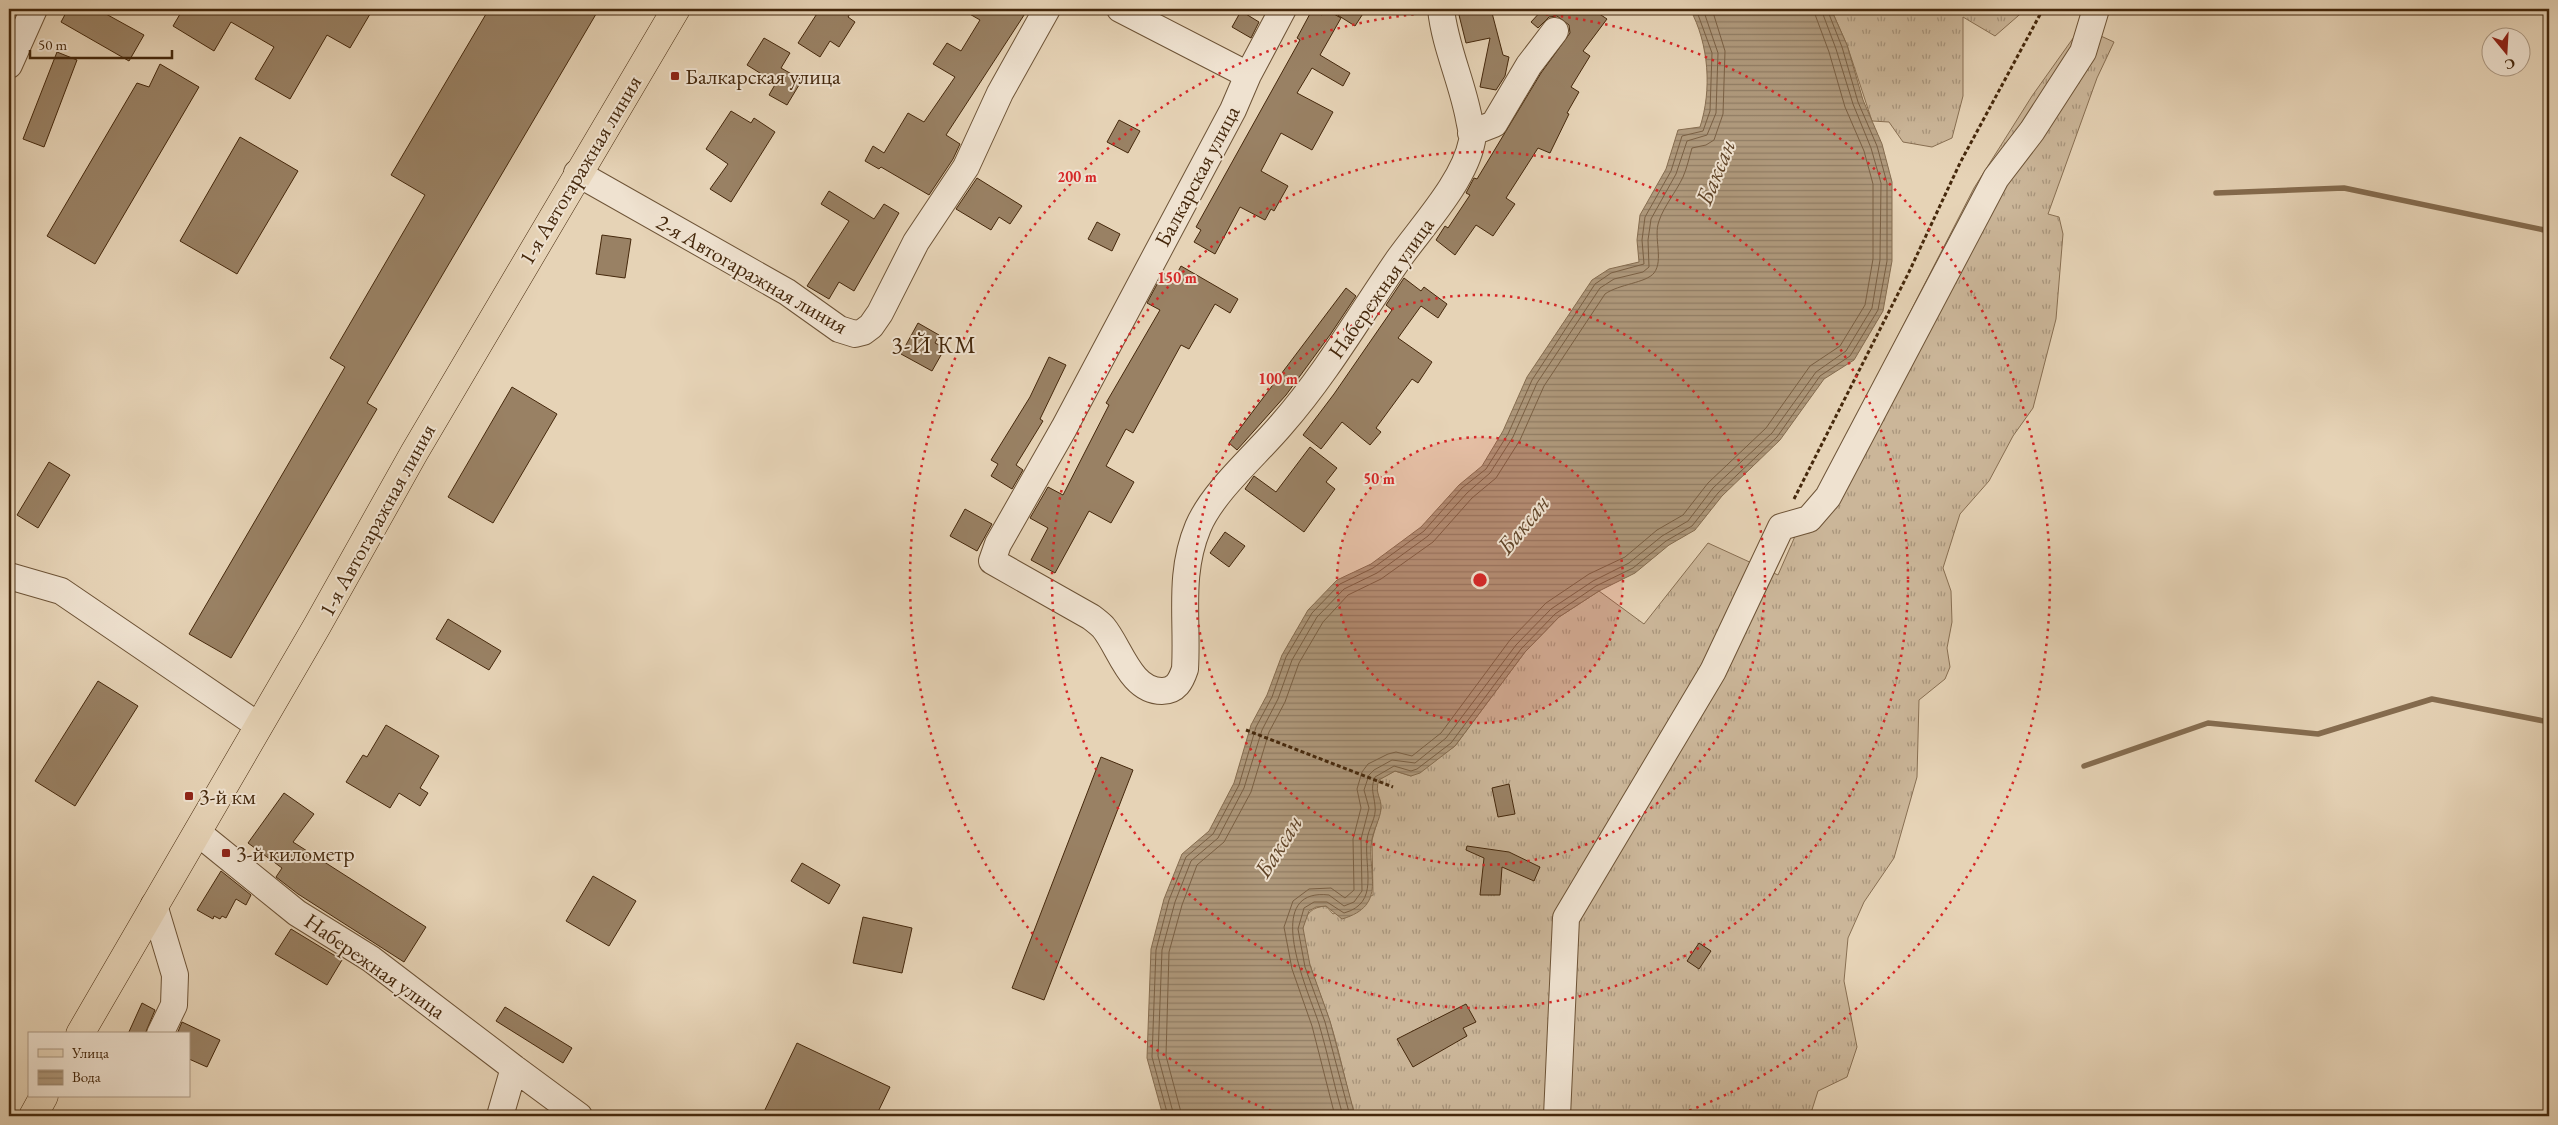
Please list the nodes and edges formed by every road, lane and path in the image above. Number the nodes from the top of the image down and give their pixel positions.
1 (34, 9) edge
2 (676, 9) edge
3 (1047, 9) edge
4 (1120, 9) edge
5 (1283, 9) edge
6 (1441, 9) edge
7 (2043, 9) edge
8 (2096, 9) edge
9 (1555, 30) dead end
10 (9, 65) edge
11 (1248, 75) junction
12 (1471, 133) junction
13 (577, 173) junction
14 (1781, 527) junction
15 (992, 562) joint
16 (9, 576) edge
17 (259, 726) junction
18 (1246, 730) dead end
19 (1392, 787) dead end
20 (197, 832) junction
21 (154, 905) junction
22 (81, 1032) edge
23 (161, 1032) edge
24 (514, 1068) junction
25 (43, 1098) edge
26 (33, 1116) edge
27 (500, 1116) edge
28 (579, 1116) edge
29 (1557, 1116) edge

1 - 10 street
2 - 13 main road, 1-я Автогаражная линия
3 - 13 street, 2-я Автогаражная линия
4 - 11 street
5 - 11 street, Балкарская улица
6 - 12 street, Набережная улица
7 - 14 path
8 - 14 street
9 - 12 street
11 - 15 street, Балкарская улица
12 - 15 street, Набережная улица
13 - 17 main road, 1-я Автогаражная линия
14 - 29 street
16 - 17 street
17 - 20 main road, 1-я Автогаражная линия
18 - 19 path
20 - 21 main road, 1-я Автогаражная линия
20 - 24 street, Набережная улица
21 - 22 main road, 1-я Автогаражная линия
21 - 23 street
24 - 27 street
24 - 28 street, Набережная улица
25 - 26 main road

